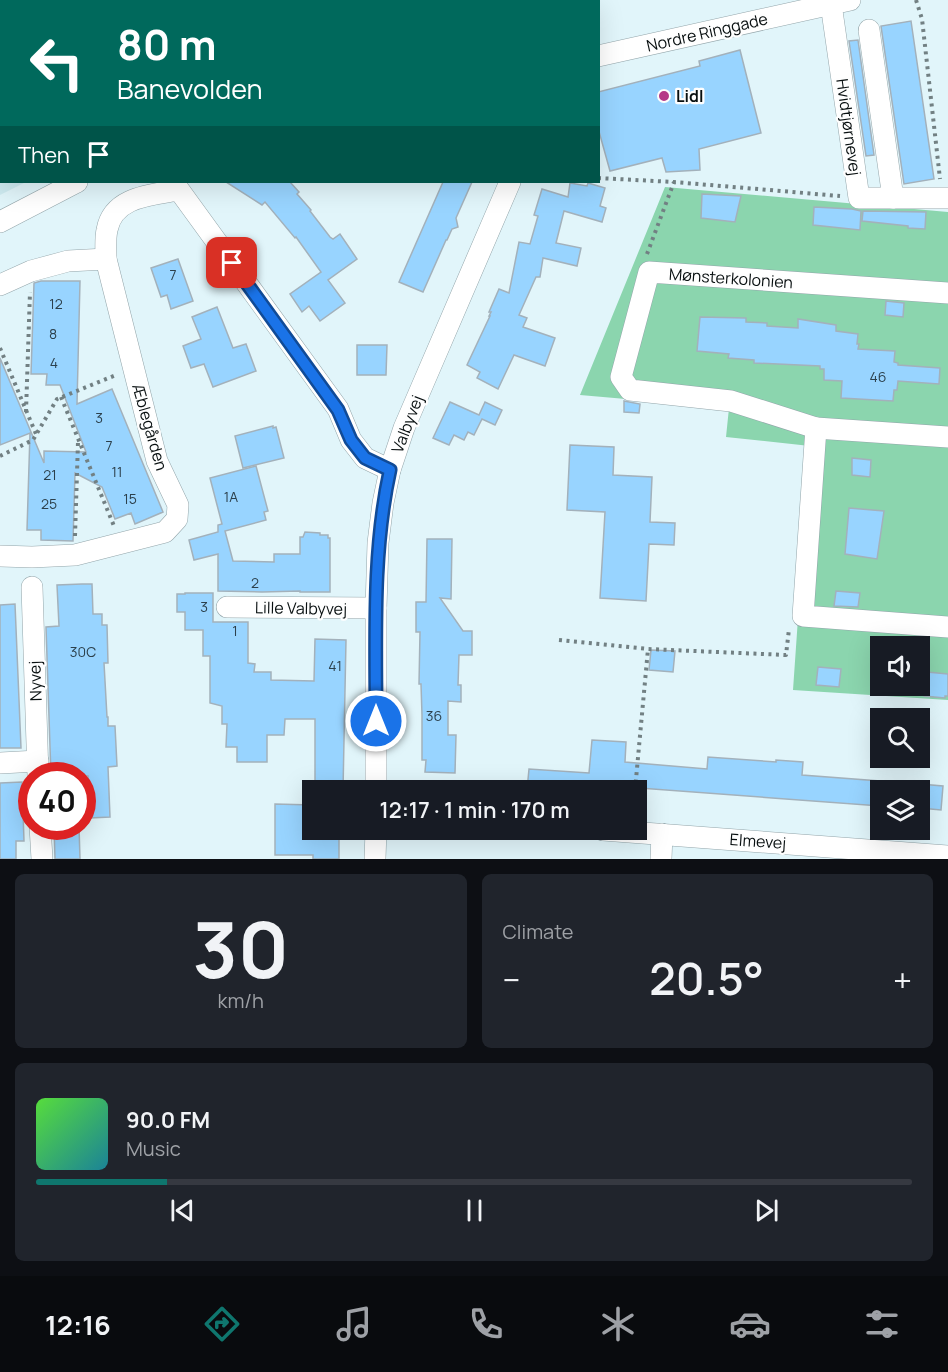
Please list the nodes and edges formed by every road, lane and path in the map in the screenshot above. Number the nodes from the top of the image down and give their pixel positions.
1 (916, 0) edge
2 (841, 2) edge
3 (869, 30) dead end
4 (600, 57) edge
5 (600, 178) edge
6 (674, 182) junction
7 (75, 183) edge
8 (510, 183) edge
9 (859, 198) junction
10 (893, 198) junction
11 (945, 198) edge
12 (0, 222) edge
13 (106, 259) junction
14 (31, 271) junction
15 (649, 272) junction
16 (0, 285) edge
17 (948, 293) edge
18 (0, 348) edge
19 (134, 368) junction
20 (61, 397) junction
21 (26, 412) junction
22 (816, 428) junction
23 (36, 435) junction
24 (948, 437) edge
25 (78, 439) junction
26 (0, 456) edge
27 (390, 470) junction
28 (122, 543) junction
29 (75, 555) junction
30 (0, 556) edge
31 (32, 587) dead end
32 (227, 607) dead end
33 (376, 608) junction
34 (802, 616) junction
35 (948, 627) edge
36 (559, 640) dead end
37 (648, 649) junction
38 (38, 762) edge
39 (0, 763) edge
40 (18, 765) edge
41 (376, 780) edge
42 (636, 780) edge
43 (647, 833) edge
44 (662, 834) junction
45 (41, 840) edge
46 (376, 840) edge
47 (943, 857) edge
48 (42, 859) edge
49 (375, 859) edge
50 (661, 859) edge

1 - 11 path
2 - 4 street, Nordre Ringgade
2 - 9 street, Hvidtjørnevej
3 - 10 street
5 - 6 path
6 - 9 path
6 - 15 path
7 - 12 street
8 - 27 street, Valbyvej
9 - 10 street, Hvidtjørnevej
10 - 11 street, Hvidtjørnevej
13 - 14 street
13 - 19 street, Æblegården
13 - 27 street, Æblegården
14 - 16 street
14 - 21 path
15 - 17 street, Mønsterkolonien
15 - 22 street, Mønsterkolonien
18 - 21 path
19 - 20 path
19 - 28 street, Æblegården
20 - 23 path
20 - 25 path
21 - 23 path
22 - 24 street, Mønsterkolonien
22 - 34 street
23 - 26 path
25 - 28 path
25 - 29 path
27 - 33 street, Valbyvej
28 - 29 street, Æblegården
29 - 30 street, Æblegården
31 - 38 street, Nyvej
32 - 33 street, Lille Valbyvej
33 - 41 street, Valbyvej
34 - 35 street
34 - 37 path
36 - 37 path
37 - 42 path
39 - 40 street
43 - 44 street, Elmevej
44 - 47 street, Elmevej
44 - 50 street
45 - 48 street
46 - 49 street

